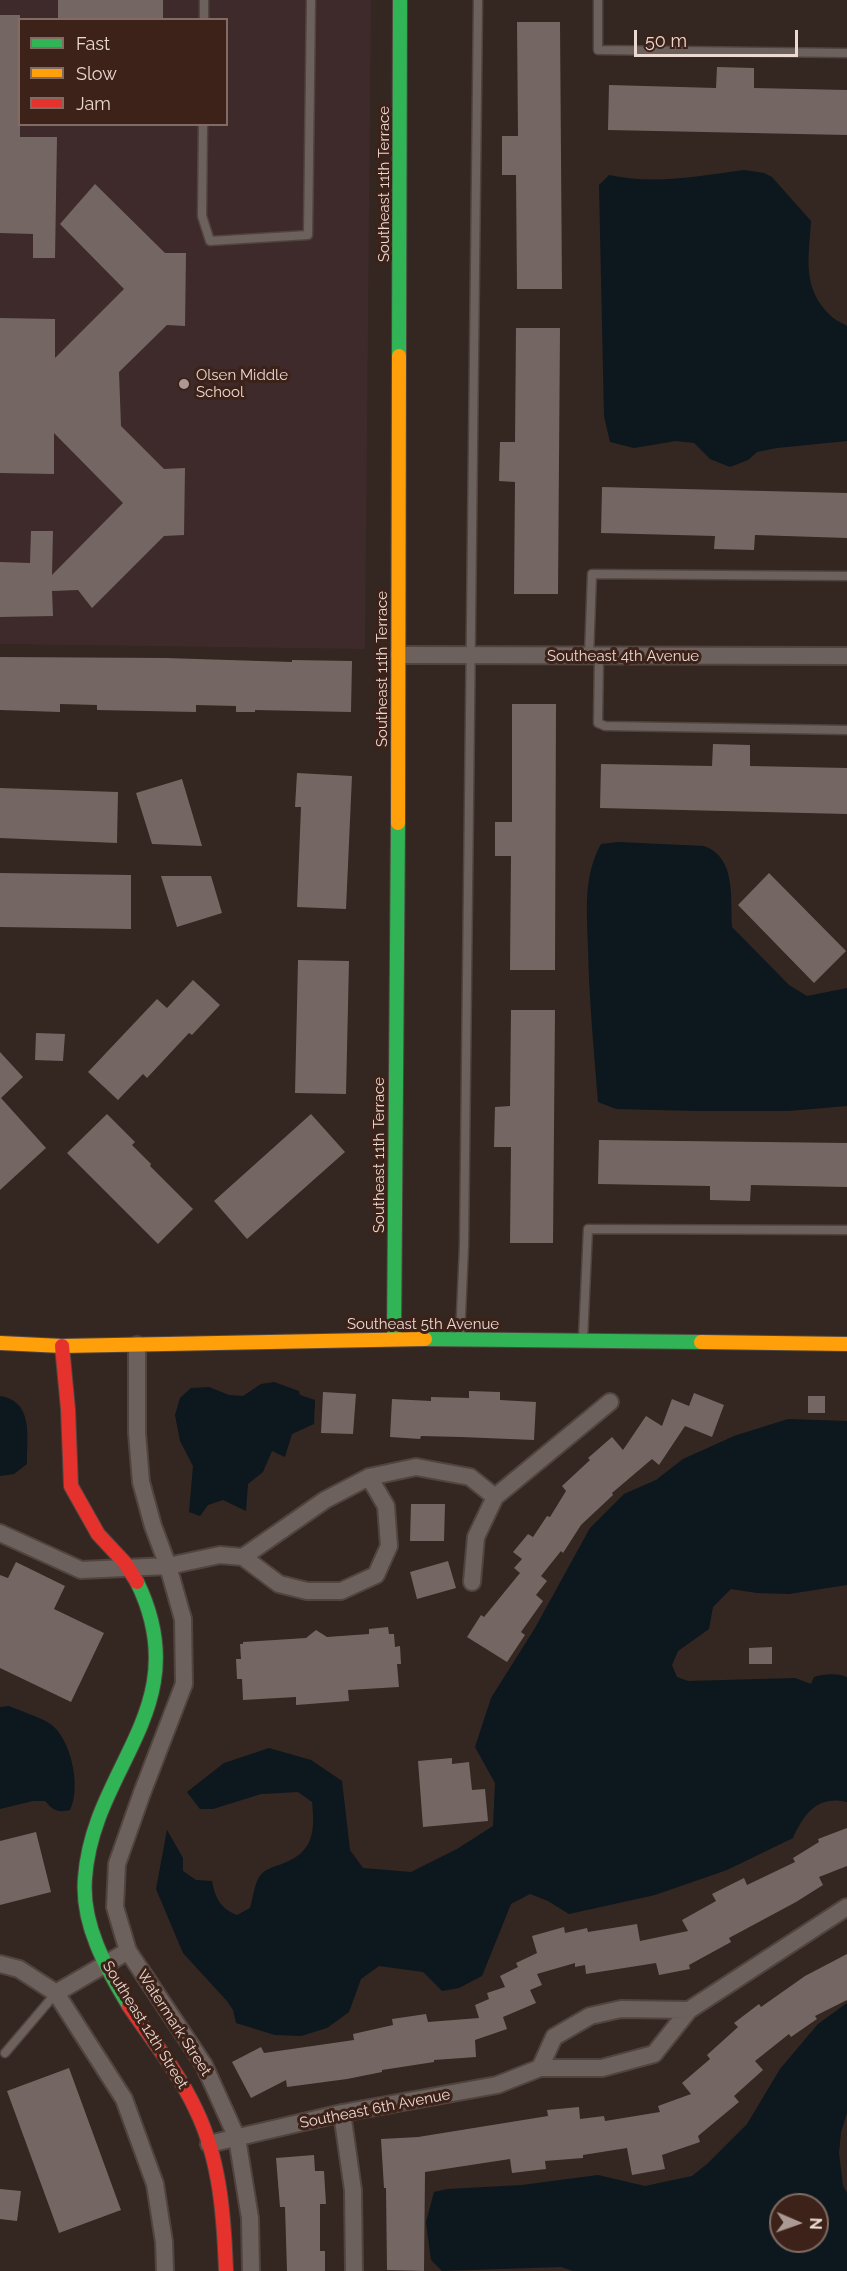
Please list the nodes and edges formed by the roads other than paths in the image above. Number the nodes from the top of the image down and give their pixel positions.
1 (204, 0) edge
2 (311, 0) edge
3 (400, 0) edge
4 (478, 0) edge
5 (598, 0) edge
6 (204, 18) edge
7 (847, 53) edge
8 (203, 126) edge
9 (847, 576) edge
10 (399, 655) junction
11 (470, 655) junction
12 (594, 656) junction
13 (847, 656) edge
14 (847, 730) edge
15 (847, 1230) edge
16 (394, 1339) junction
17 (460, 1340) junction
18 (583, 1341) junction
19 (0, 1343) edge
20 (137, 1344) junction
21 (847, 1344) edge
22 (62, 1346) junction
23 (610, 1402) dead end
24 (369, 1477) junction
25 (495, 1497) junction
26 (0, 1533) edge
27 (243, 1557) junction
28 (168, 1566) junction
29 (129, 1568) junction
30 (472, 1582) dead end
31 (847, 1907) edge
32 (128, 1951) junction
33 (0, 1964) edge
34 (106, 1964) junction
35 (56, 1994) junction
36 (689, 2010) junction
37 (4, 2053) dead end
38 (540, 2068) junction
39 (342, 2113) junction
40 (237, 2138) junction
41 (209, 2144) junction
42 (165, 2271) edge
43 (226, 2271) edge
44 (251, 2271) edge
45 (354, 2271) edge

1 - 6 lane
2 - 8 lane
3 - 10 street, Southeast 11th Terrace
4 - 11 lane
5 - 7 lane
9 - 12 lane
10 - 11 street, Southeast 4th Avenue
10 - 16 street, Southeast 11th Terrace
11 - 12 street, Southeast 4th Avenue
11 - 17 lane
12 - 13 street, Southeast 4th Avenue
12 - 14 lane
15 - 18 lane
16 - 17 street, Southeast 5th Avenue
16 - 20 street, Southeast 5th Avenue
17 - 18 street, Southeast 5th Avenue
18 - 21 street, Southeast 5th Avenue
19 - 22 street, Southeast 5th Avenue
20 - 22 street, Southeast 5th Avenue
20 - 28 street, Southeast 12th Street
22 - 29 street, Southeast 12th Street
23 - 25 street
24 - 25 street
24 - 27 street
24 - 27 street
25 - 30 street
26 - 29 street
27 - 28 street
28 - 29 street
28 - 32 street, Southeast 12th Street
29 - 34 street, Southeast 12th Street
31 - 36 street, Southeast 6th Avenue
32 - 34 street
32 - 40 street, Watermark Street
33 - 35 street
34 - 35 street
34 - 41 street, Southeast 12th Street
35 - 37 lane
35 - 42 street
36 - 38 street, Southeast 6th Avenue
36 - 38 street
38 - 39 street, Southeast 6th Avenue
39 - 40 street, Southeast 6th Avenue
39 - 45 street
40 - 41 street, Southeast 6th Avenue
40 - 44 street, Watermark Street
41 - 43 street, Southeast 12th Street

